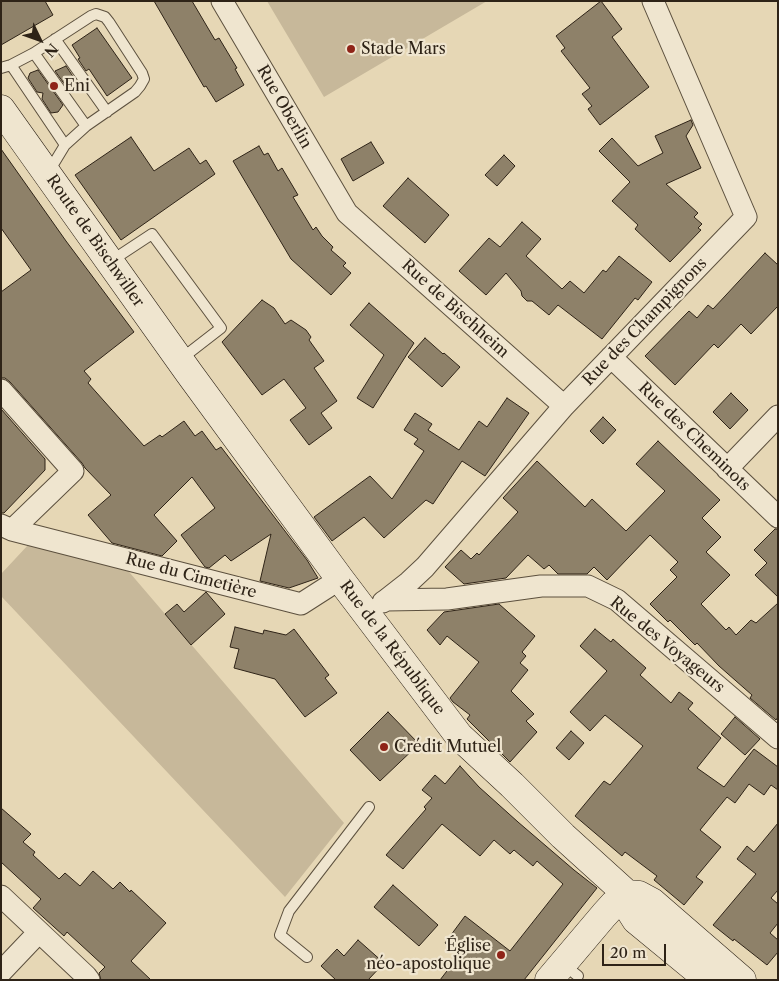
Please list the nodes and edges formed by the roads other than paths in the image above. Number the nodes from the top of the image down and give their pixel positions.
1 (222, 1) edge
2 (653, 1) edge
3 (55, 39) junction
4 (34, 53) junction
5 (6, 66) edge
6 (1, 109) edge
7 (107, 112) junction
8 (86, 126) junction
9 (65, 145) junction
10 (48, 174) junction
11 (346, 213) joint
12 (110, 262) junction
13 (611, 357) junction
14 (185, 367) junction
15 (1, 390) edge
16 (564, 406) junction
17 (778, 416) edge
18 (728, 469) junction
19 (778, 517) edge
20 (7, 527) edge
21 (340, 579) junction
22 (376, 606) junction
23 (778, 738) edge
24 (369, 808) dead end
25 (626, 894) junction
26 (1, 896) edge
27 (39, 932) junction
28 (307, 957) dead end
29 (703, 968) edge
30 (1, 972) edge
31 (563, 973) edge
32 (89, 980) edge
33 (742, 980) edge

1 - 11 street, Rue Oberlin
2 - 13 street, Rue des Champignons
3 - 4 lane
3 - 7 lane
3 - 7 lane
4 - 5 lane
4 - 8 lane
5 - 9 lane
6 - 10 main road, Route de Bischwiller
7 - 8 lane
8 - 9 lane
9 - 10 lane
10 - 12 main road, Route de Bischwiller
11 - 16 street, Rue de Bischheim
12 - 14 main road, Route de Bischwiller
12 - 14 lane
13 - 16 street, Rue des Champignons
13 - 18 street, Rue des Cheminots
14 - 21 main road, Rue de la République
15 - 20 street
16 - 22 street, Rue des Champignons
17 - 18 street
18 - 19 street, Rue des Cheminots
20 - 21 street, Rue du Cimetière
21 - 22 main road, Rue de la République
22 - 23 street, Rue des Voyageurs
22 - 25 main road, Rue de la République
24 - 28 lane
25 - 29 main road, Rue de la République
25 - 31 main road
26 - 27 street
27 - 30 street
27 - 32 street
29 - 33 main road, Rue de la République

